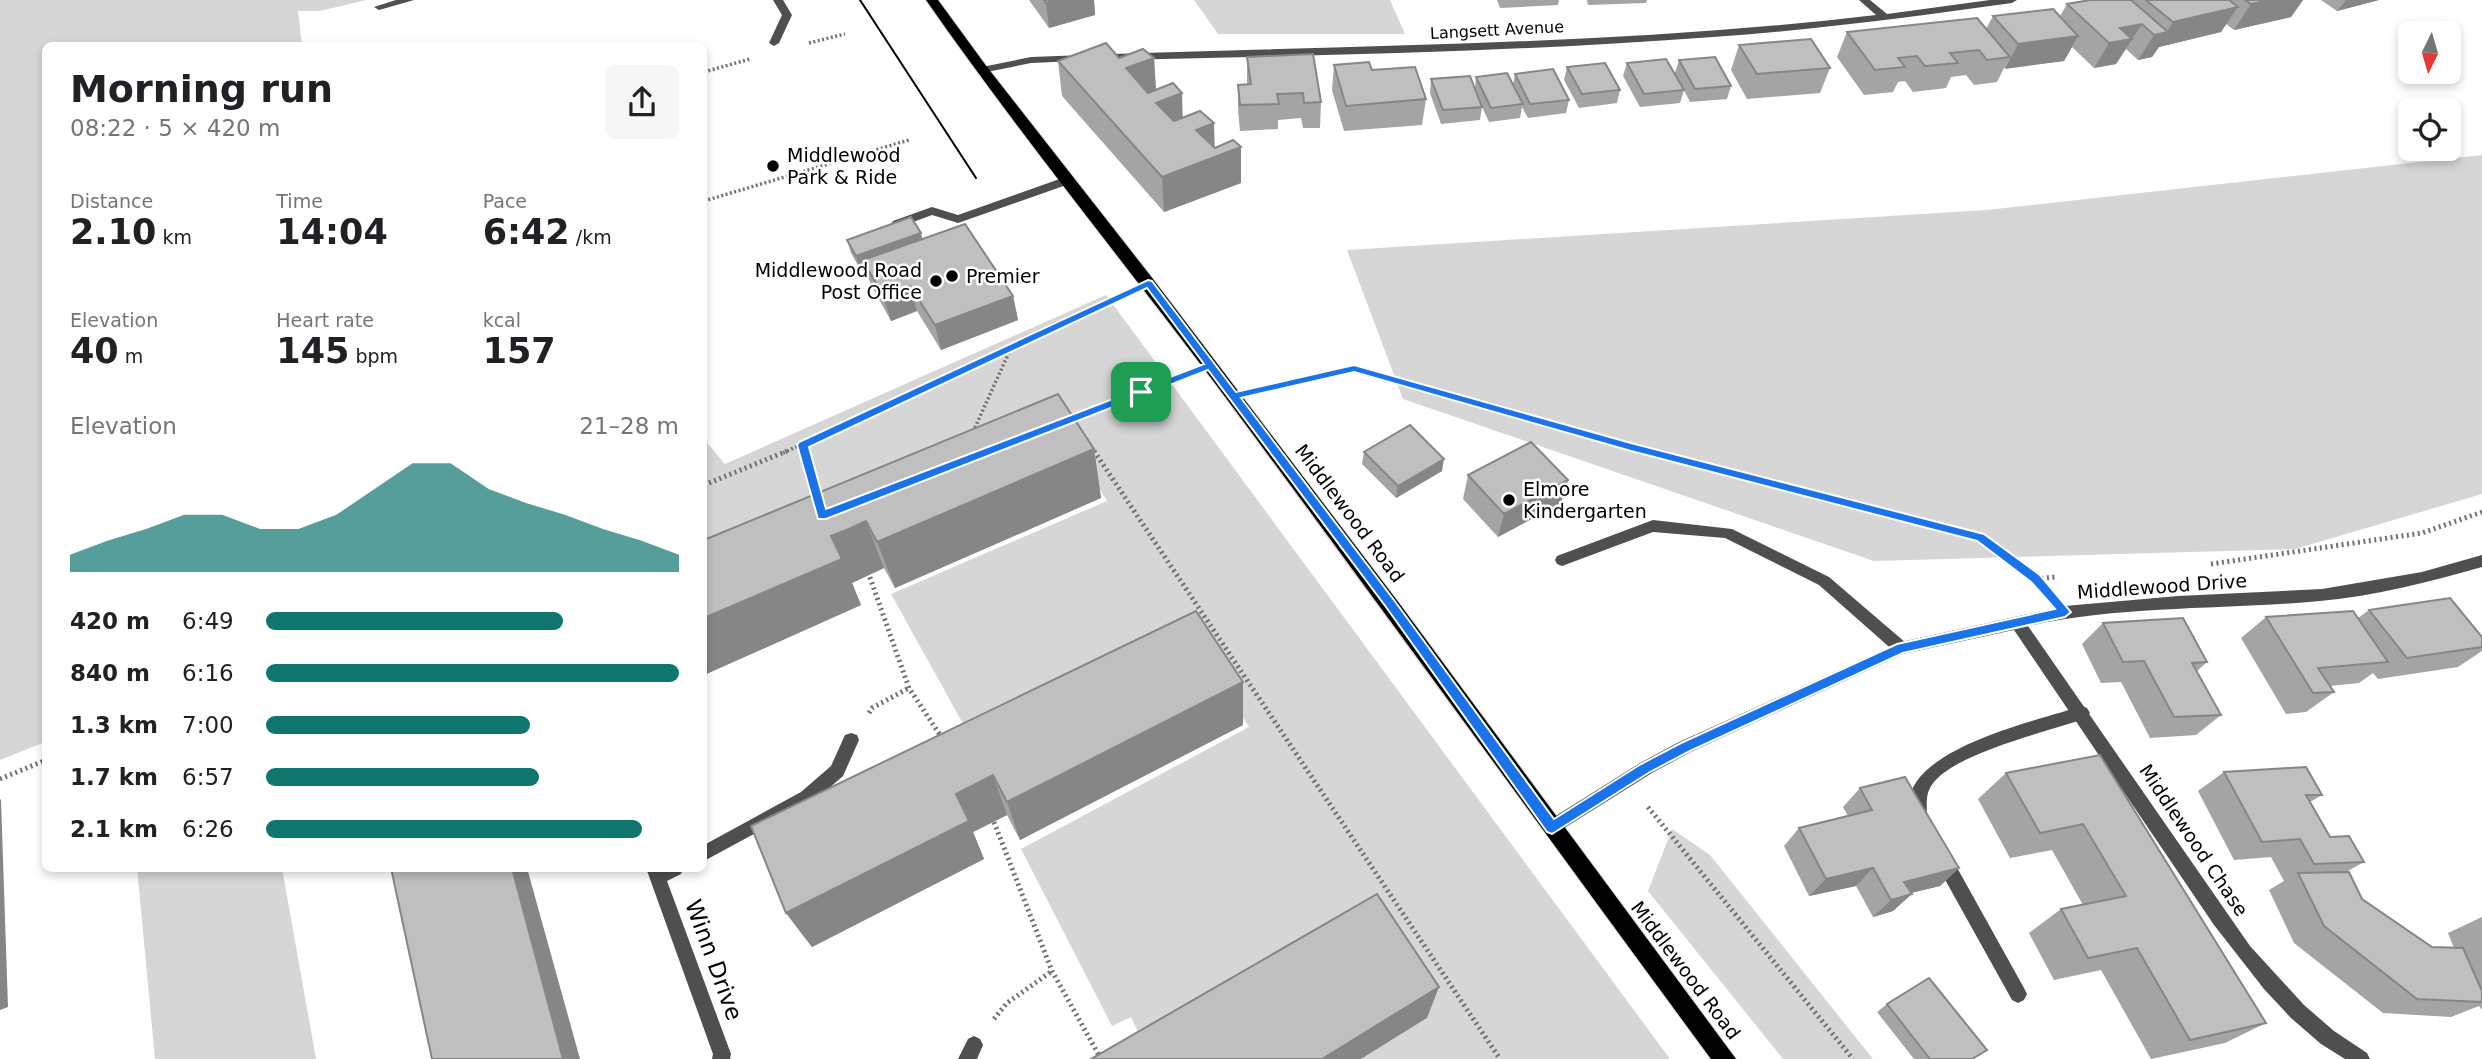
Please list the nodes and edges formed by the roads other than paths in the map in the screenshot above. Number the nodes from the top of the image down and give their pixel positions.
1 (409, 0) edge
2 (778, 0) edge
3 (932, 0) edge
4 (1864, 0) edge
5 (2012, 0) edge
6 (379, 7) dead end
7 (1886, 18) junction
8 (775, 43) dead end
9 (982, 70) junction
10 (1068, 180) junction
11 (885, 229) edge
12 (1562, 560) dead end
13 (2482, 561) edge
14 (2016, 621) junction
15 (1901, 648) junction
16 (2082, 713) junction
17 (851, 740) road end
18 (1552, 827) junction
19 (707, 851) edge
20 (656, 873) edge
21 (2018, 994) dead end
22 (721, 1059) edge
23 (1724, 1059) edge
24 (2361, 1059) edge

1 - 6 street
2 - 8 street
3 - 9 main road, Middlewood Road
4 - 7 street
5 - 7 street, Langsett Avenue
7 - 9 street, Langsett Avenue
9 - 10 main road, Middlewood Road
10 - 11 street
10 - 18 main road, Middlewood Road
12 - 15 street
13 - 14 street, Middlewood Drive
14 - 15 street, Middlewood Drive
14 - 16 street, Middlewood Chase
15 - 18 street, Middlewood Drive
16 - 21 street
16 - 24 street, Middlewood Chase
17 - 19 street
18 - 23 main road, Middlewood Road
20 - 22 street, Winn Drive

